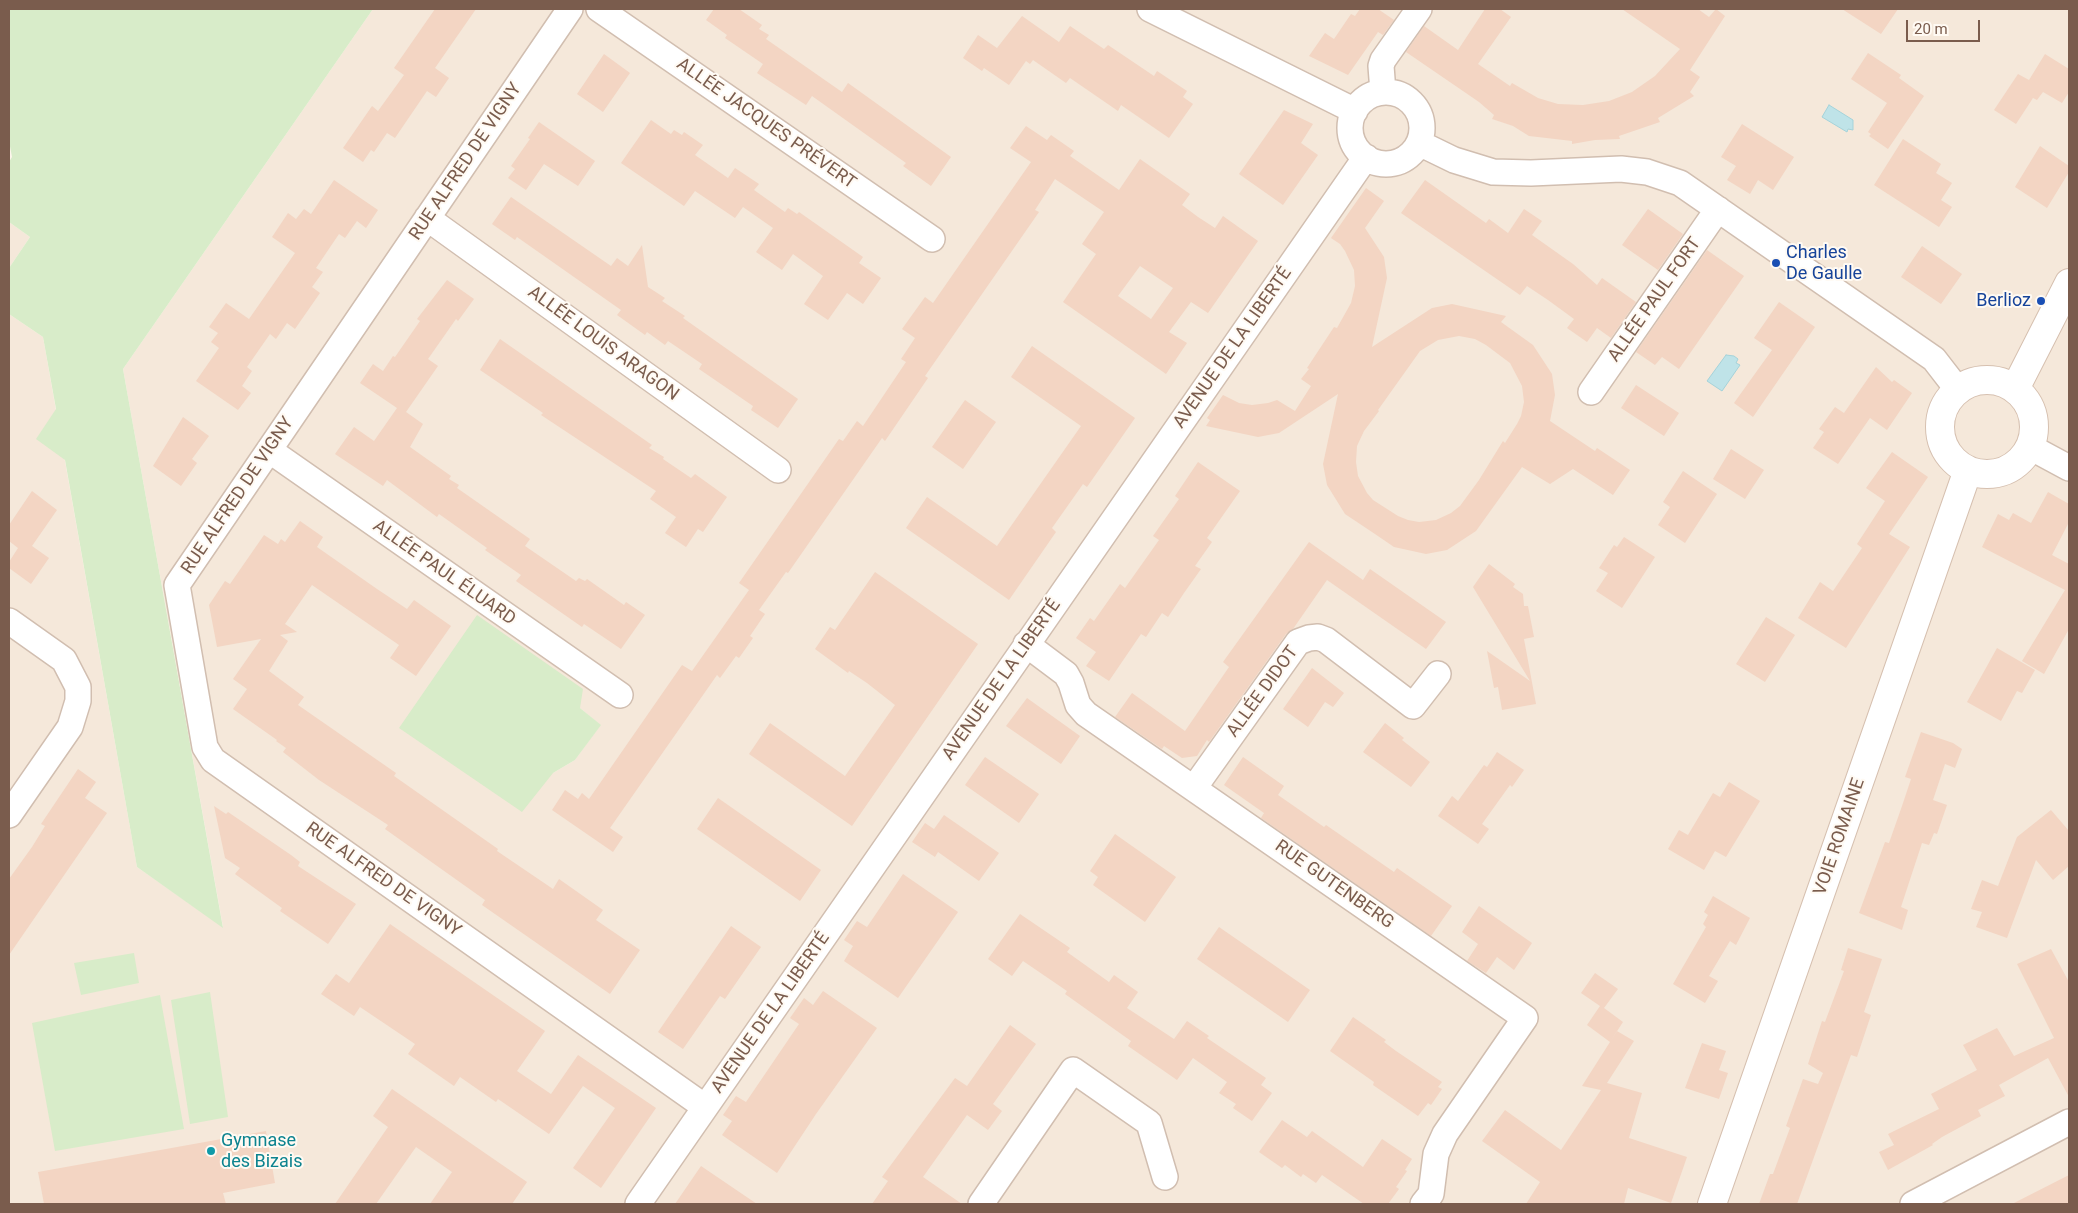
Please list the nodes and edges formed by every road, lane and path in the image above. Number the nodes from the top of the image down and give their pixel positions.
1 (570, 9) edge
2 (599, 9) edge
3 (1150, 9) edge
4 (1419, 9) edge
5 (1383, 92) junction
6 (1354, 111) junction
7 (1419, 143) junction
8 (1366, 157) junction
9 (1718, 208) junction
10 (427, 218) junction
11 (932, 239) dead end
12 (2069, 283) edge
13 (2015, 389) junction
14 (1958, 390) junction
15 (1591, 392) dead end
16 (2030, 447) junction
17 (269, 450) junction
18 (2069, 468) edge
19 (778, 470) dead end
20 (1968, 470) junction
21 (9, 621) edge
22 (1026, 644) junction
23 (1438, 674) dead end
24 (620, 695) dead end
25 (1194, 788) junction
26 (9, 815) edge
27 (706, 1107) junction
28 (2069, 1122) edge
29 (1166, 1177) dead end
30 (638, 1204) edge
31 (981, 1204) edge
32 (1423, 1204) edge
33 (1712, 1204) edge
34 (1914, 1204) edge

1 - 10 street, RUE ALFRED DE VIGNY
2 - 11 street, ALLÉE JACQUES PRÉVERT
3 - 6 street
4 - 5 street
5 - 6 street
5 - 7 street
6 - 8 street
7 - 8 street
7 - 9 street
8 - 22 street, AVENUE DE LA LIBERTÉ
9 - 14 street
9 - 15 street, ALLÉE PAUL FORT
10 - 17 street, RUE ALFRED DE VIGNY
10 - 19 street, ALLÉE LOUIS ARAGON
12 - 13 street
13 - 14 street
13 - 16 street
14 - 20 street
16 - 18 street
16 - 20 street
17 - 24 street, ALLÉE PAUL ÉLUARD
17 - 27 street, RUE ALFRED DE VIGNY
20 - 33 street, VOIE ROMAINE
21 - 26 street
22 - 25 street, RUE GUTENBERG
22 - 27 street, AVENUE DE LA LIBERTÉ
23 - 25 street, ALLÉE DIDOT
25 - 32 street, RUE GUTENBERG
27 - 30 street, AVENUE DE LA LIBERTÉ
28 - 34 street
29 - 31 street

